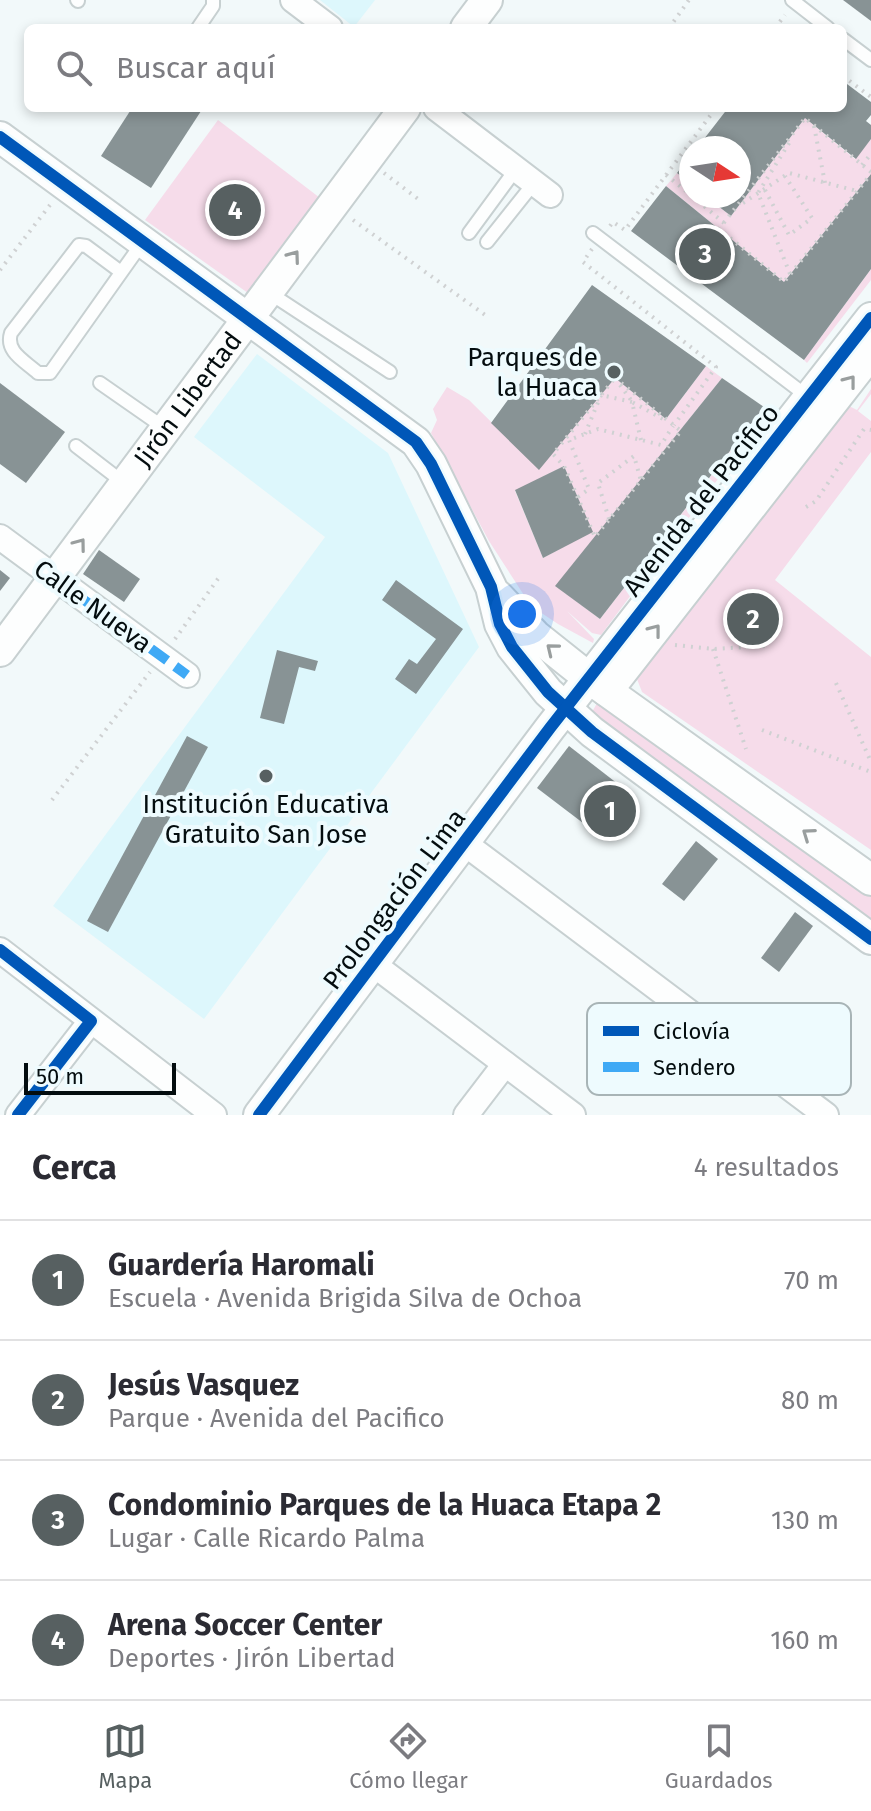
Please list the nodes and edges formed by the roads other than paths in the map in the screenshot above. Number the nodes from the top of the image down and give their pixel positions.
1 (213, 0) edge
2 (293, 0) edge
3 (487, 0) edge
4 (792, 0) edge
5 (201, 24) edge
6 (325, 24) edge
7 (469, 24) edge
8 (823, 24) edge
9 (847, 42) edge
10 (871, 60) edge
11 (402, 112) edge
12 (441, 112) edge
13 (0, 137) edge
14 (533, 182) junction
15 (469, 233) dead end
16 (593, 233) dead end
17 (142, 242) junction
18 (487, 242) dead end
19 (121, 272) junction
20 (268, 292) junction
21 (871, 318) edge
22 (248, 319) junction
23 (871, 353) edge
24 (390, 372) dead end
25 (100, 383) dead end
26 (817, 404) junction
27 (166, 429) junction
28 (76, 446) dead end
29 (125, 483) junction
30 (0, 537) edge
31 (54, 578) junction
32 (491, 587) junction
33 (0, 651) edge
34 (187, 675) dead end
35 (598, 685) junction
36 (566, 709) junction
37 (464, 843) junction
38 (871, 880) edge
39 (871, 939) edge
40 (0, 950) edge
41 (373, 964) junction
42 (677, 1003) edge
43 (91, 1021) junction
44 (505, 1064) junction
45 (799, 1095) edge
46 (18, 1115) edge
47 (214, 1115) edge
48 (259, 1115) edge
49 (466, 1115) edge
50 (573, 1115) edge
51 (826, 1115) edge

1 - 5 lane
2 - 6 street
3 - 7 street
4 - 8 lane
9 - 10 lane
20 -> 11 street, Jirón Libertad
12 - 14 street
13 - 17 street
14 - 15 lane
14 - 18 lane
16 - 26 lane
17 - 19 lane
17 - 22 street
19 - 19 lane
20 - 22 street, Jirón Libertad
20 - 24 lane
21 - 26 street, Avenida del Pacifico
22 - 27 street, Jirón Libertad
22 - 32 street
26 -> 23 street, Avenida del Pacifico
25 - 27 lane
26 - 35 street, Avenida del Pacifico
35 -> 26 street, Avenida del Pacifico
27 - 29 street, Jirón Libertad
28 - 29 lane
31 -> 29 street, Jirón Libertad
30 - 31 street, Calle Nueva
31 - 33 street, Jirón Libertad
31 - 34 street, Calle Nueva
35 -> 32 street
32 - 36 street
35 - 36 street, Avenida del Pacifico
38 -> 35 street
36 - 37 street, Prolongación Lima
36 - 39 street
37 - 41 street, Prolongación Lima
37 - 42 street
40 - 43 street
41 - 44 street
41 - 48 street, Prolongación Lima
43 - 46 street
43 - 47 street
44 - 49 street
44 - 50 street
45 - 51 street

